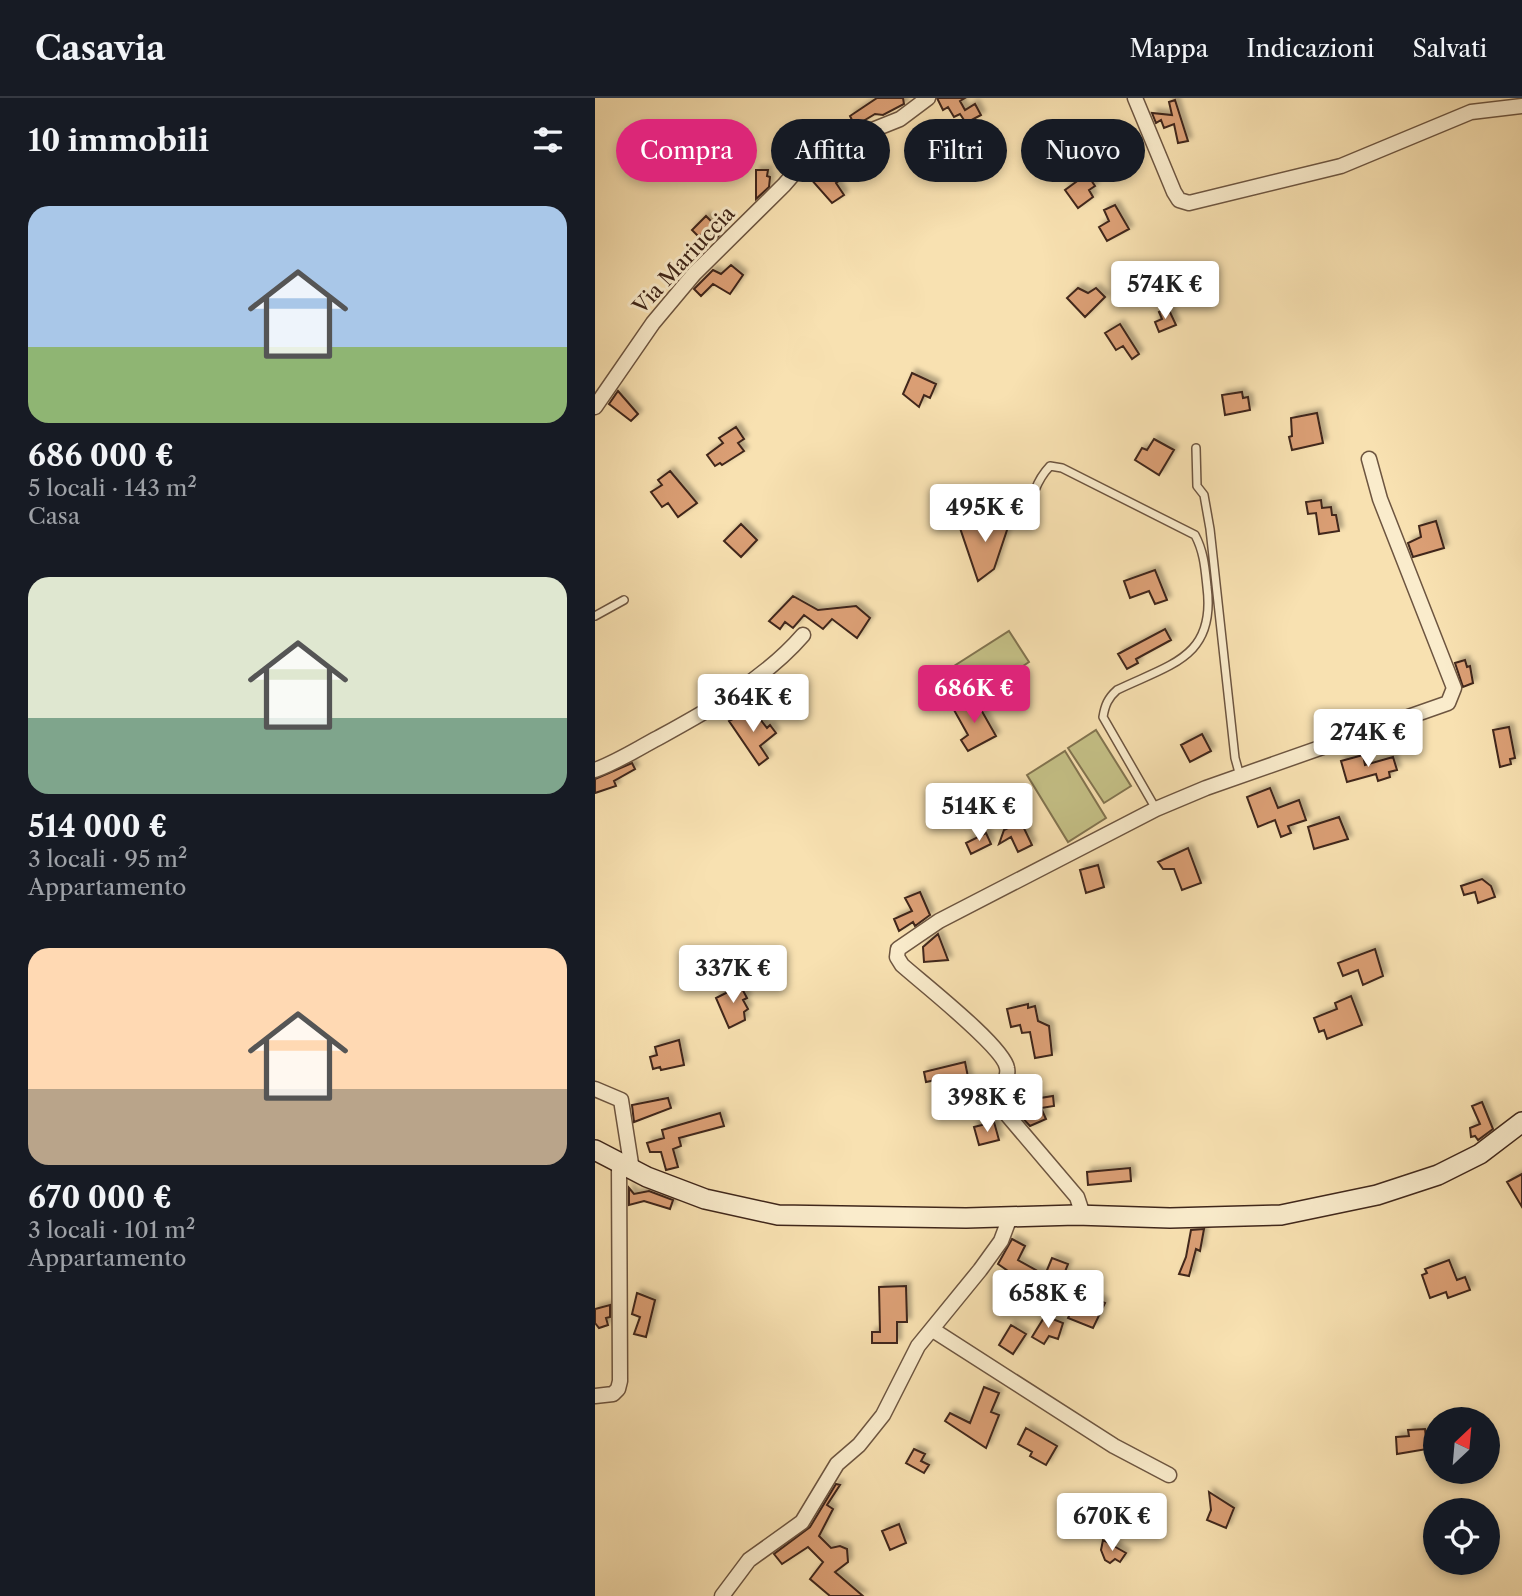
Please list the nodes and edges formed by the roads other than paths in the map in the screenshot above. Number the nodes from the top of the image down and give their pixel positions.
1 (928, 98) edge
2 (1135, 98) edge
3 (1522, 106) edge
4 (595, 407) edge
5 (1196, 448) dead end
6 (1369, 459) dead end
7 (1028, 518) dead end
8 (624, 600) dead end
9 (595, 616) edge
10 (803, 635) dead end
11 (595, 770) edge
12 (1241, 777) junction
13 (1156, 809) junction
14 (595, 1089) edge
15 (1522, 1122) edge
16 (595, 1150) edge
17 (625, 1167) junction
18 (1083, 1215) junction
19 (1010, 1217) junction
20 (933, 1330) junction
21 (595, 1396) edge
22 (1169, 1475) dead end
23 (722, 1596) edge

1 - 4 street, Via Mariuccia
2 - 3 street
5 - 12 lane
6 - 12 street
7 - 13 lane
8 - 9 lane
10 - 11 street
12 - 13 street
13 - 18 street
14 - 17 street
15 - 18 main road
16 - 17 main road
17 - 19 main road
17 - 21 street
18 - 19 main road
19 - 20 street
20 - 22 street
20 - 23 street

